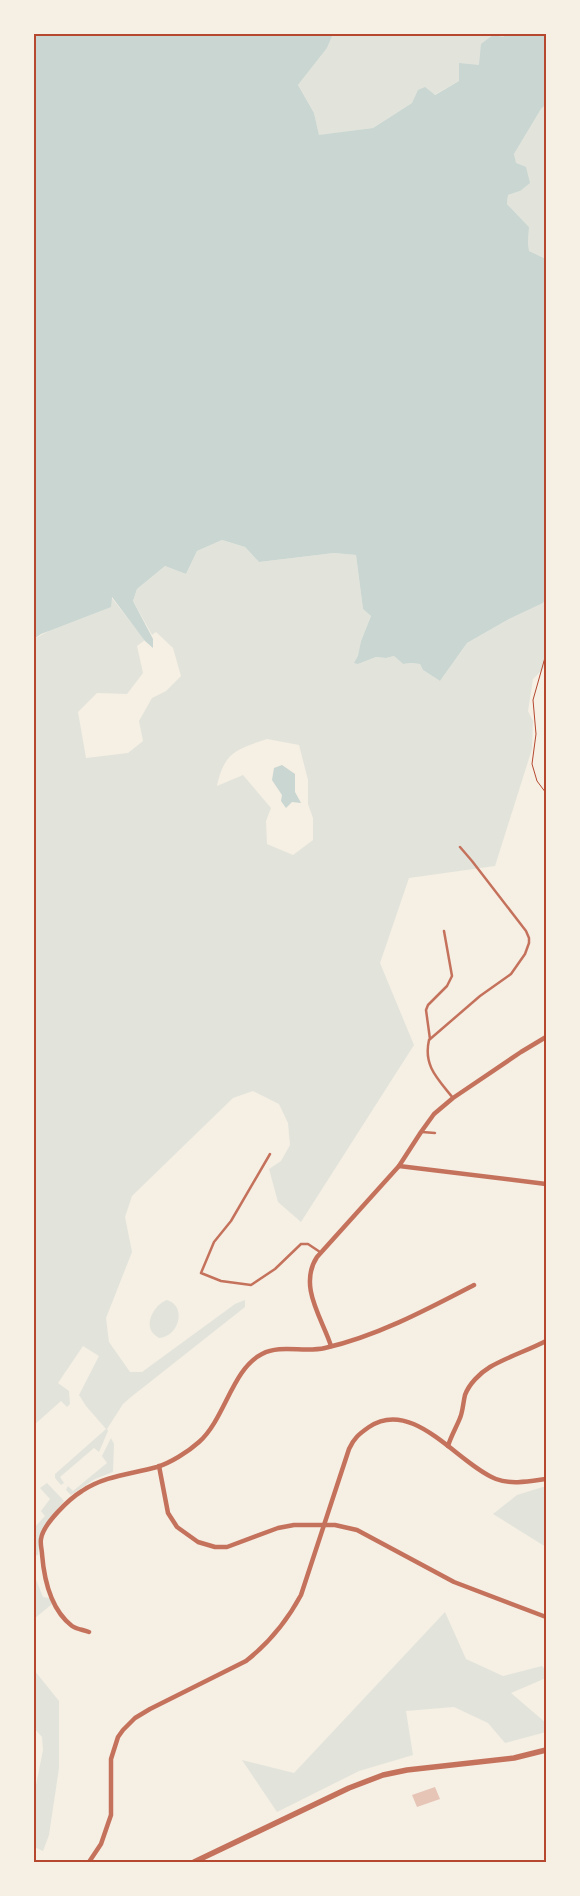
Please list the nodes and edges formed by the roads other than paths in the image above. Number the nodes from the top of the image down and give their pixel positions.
1 (460, 847) dead end
2 (444, 931) dead end
3 (546, 1037) edge
4 (430, 1040) junction
5 (453, 1098) junction
6 (421, 1132) junction
7 (435, 1133) dead end
8 (270, 1154) dead end
9 (399, 1166) junction
10 (546, 1184) edge
11 (320, 1252) junction
12 (474, 1286) dead end
13 (546, 1341) edge
14 (332, 1346) junction
15 (448, 1446) junction
16 (159, 1466) junction
17 (546, 1479) edge
18 (325, 1524) junction
19 (546, 1617) edge
20 (89, 1632) dead end
21 (546, 1750) edge
22 (90, 1862) edge
23 (194, 1862) edge

1 - 4 lane
2 - 4 lane
3 - 5 street
4 - 5 lane
5 - 6 street
6 - 7 lane
6 - 9 street
8 - 11 lane
9 - 10 street
9 - 11 street
11 - 14 street
12 - 14 street
13 - 15 street
14 - 16 street
15 - 17 street
15 - 18 street
16 - 18 street
16 - 20 street
18 - 19 street
18 - 22 street
21 - 23 street

